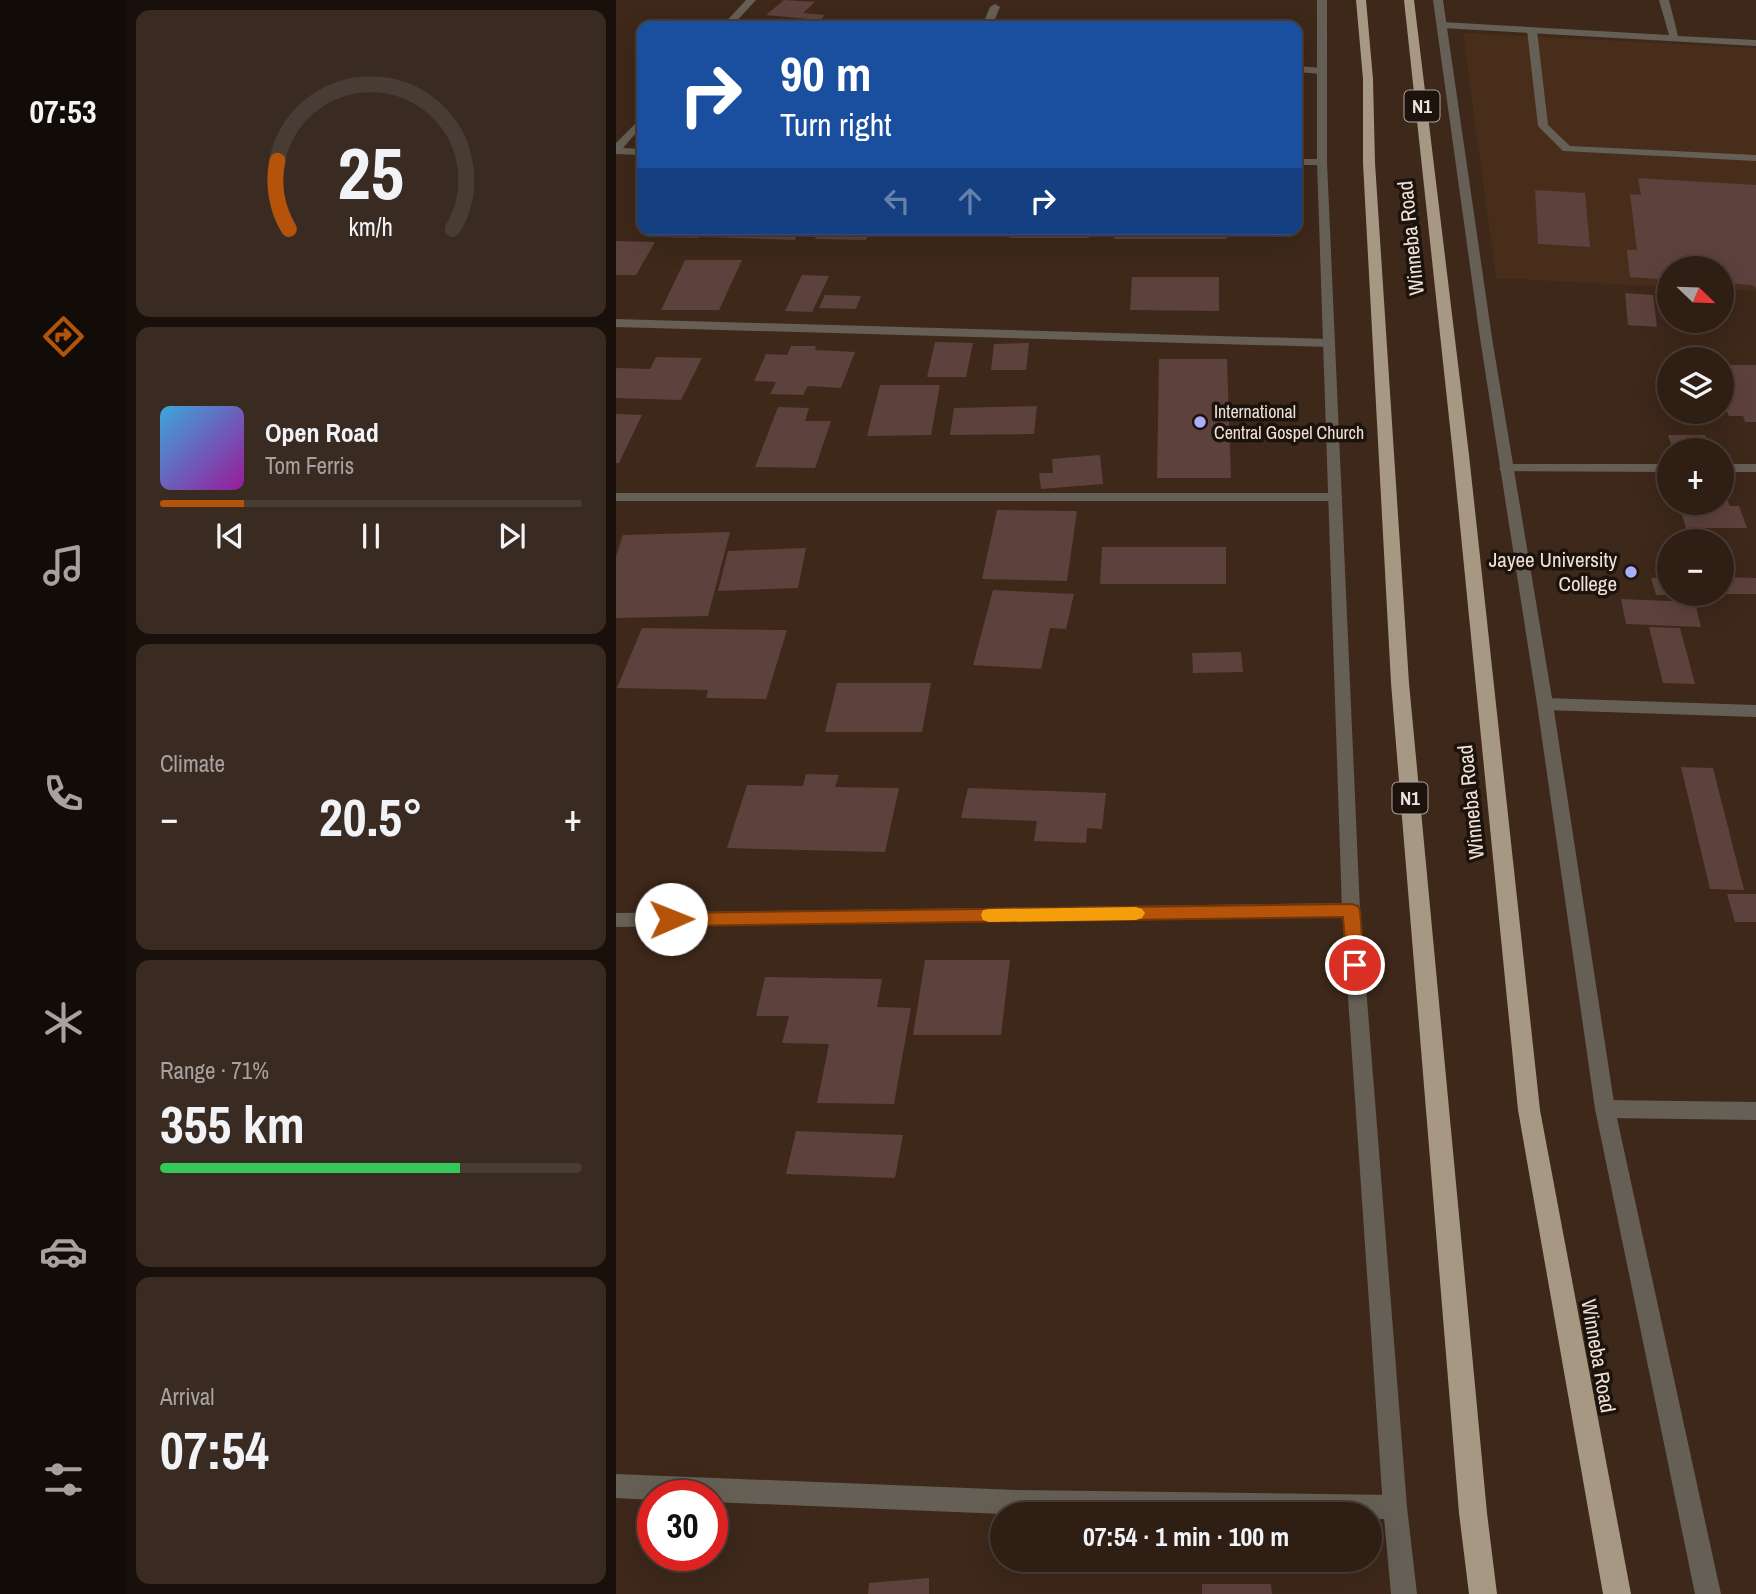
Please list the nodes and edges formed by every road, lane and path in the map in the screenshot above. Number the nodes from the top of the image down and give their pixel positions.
1 (751, 0) edge
2 (1322, 0) edge
3 (1361, 0) edge
4 (1409, 0) edge
5 (1438, 0) edge
6 (1664, 0) edge
7 (995, 7) dead end
8 (732, 21) edge
9 (989, 21) edge
10 (1443, 25) junction
11 (1532, 30) junction
12 (1674, 38) junction
13 (1756, 43) edge
14 (1302, 69) edge
15 (1322, 71) junction
16 (637, 126) edge
17 (616, 150) edge
18 (637, 152) edge
19 (1756, 158) edge
20 (1302, 162) edge
21 (1322, 162) junction
22 (616, 323) edge
23 (1329, 343) junction
24 (1506, 468) junction
25 (1657, 468) edge
26 (1734, 468) edge
27 (1756, 468) edge
28 (616, 497) edge
29 (1336, 497) junction
30 (1545, 704) junction
31 (1756, 711) edge
32 (1352, 910) junction
33 (616, 920) edge
34 (1605, 1109) junction
35 (1756, 1111) edge
36 (616, 1486) edge
37 (1395, 1507) junction
38 (1404, 1594) edge
39 (1483, 1594) edge
40 (1617, 1594) edge
41 (1708, 1594) edge

1 - 8 street
2 - 15 street
3 - 39 highway, Winneba Road / N1
4 - 40 highway, Winneba Road / N1
5 - 10 street
6 - 12 street
7 - 9 street
10 - 11 street
10 - 24 street
11 - 12 street
11 - 19 street
12 - 13 street
14 - 15 street
15 - 21 street
16 - 17 street
17 - 18 street
20 - 21 street
21 - 23 street
22 - 23 street
23 - 29 street
24 - 25 street
24 - 30 street
26 - 27 street
28 - 29 street
29 - 32 street
30 - 31 street
30 - 34 street
32 - 33 street
32 - 37 street
34 - 35 street
34 - 41 street
36 - 37 street
37 - 38 street

